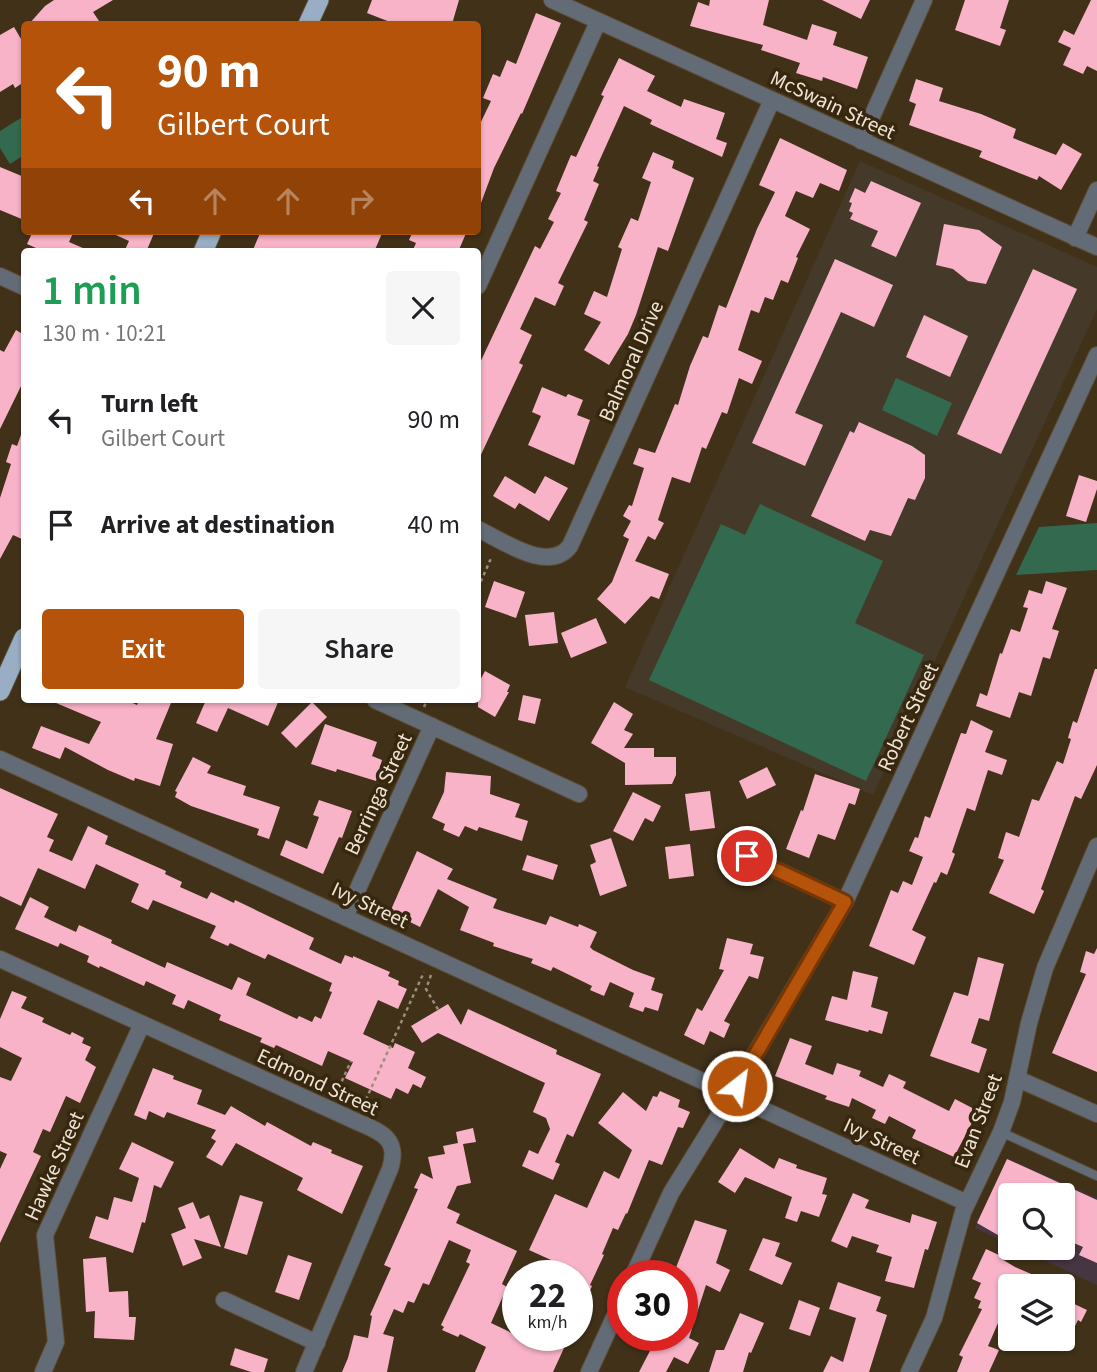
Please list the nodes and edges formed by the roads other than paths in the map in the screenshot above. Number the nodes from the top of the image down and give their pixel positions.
1 (319, 0) edge
2 (552, 0) edge
3 (924, 0) edge
4 (309, 21) edge
5 (598, 22) junction
6 (772, 100) junction
7 (861, 141) junction
8 (1097, 190) edge
9 (1075, 238) junction
10 (1097, 247) edge
11 (0, 276) edge
12 (481, 279) edge
13 (21, 286) edge
14 (1097, 355) edge
15 (481, 530) edge
16 (21, 645) edge
17 (0, 691) edge
18 (382, 703) edge
19 (432, 726) junction
20 (0, 759) edge
21 (579, 794) dead end
22 (1097, 846) edge
23 (747, 856) dead end
24 (845, 902) junction
25 (345, 916) junction
26 (0, 959) edge
27 (142, 1024) junction
28 (1018, 1079) junction
29 (731, 1095) junction
30 (1097, 1114) edge
31 (1001, 1132) junction
32 (1097, 1176) edge
33 (967, 1203) junction
34 (640, 1260) edge
35 (225, 1300) dead end
36 (607, 1333) edge
37 (317, 1343) junction
38 (43, 1372) edge
39 (304, 1372) edge
40 (589, 1372) edge
41 (909, 1372) edge

1 - 4 highway
2 - 5 street, McSwain Street
3 - 7 street
5 - 6 street, McSwain Street
5 - 12 street
6 - 7 street, McSwain Street
6 - 15 street, Balmoral Drive
7 - 9 street, McSwain Street
8 - 9 street
9 - 10 street, McSwain Street
11 - 13 street
14 - 24 street, Robert Street
16 - 17 highway
18 - 19 street
19 - 21 street
19 - 25 street, Berringa Street
20 - 25 street, Ivy Street
22 - 28 street, Evan Street
23 - 24 street
24 - 29 street, Robert Street
25 - 29 street, Ivy Street
26 - 27 street, Edmond Street
27 - 37 street, Edmond Street
27 - 38 street, Hawke Street
28 - 30 street
28 - 31 street, Evan Street
29 - 33 street, Ivy Street
29 - 34 street, Robert Street
31 - 32 lane
31 - 33 street, Evan Street
33 - 41 street, Evan Street
35 - 37 street
36 - 40 street
37 - 39 street, Edmond Street

